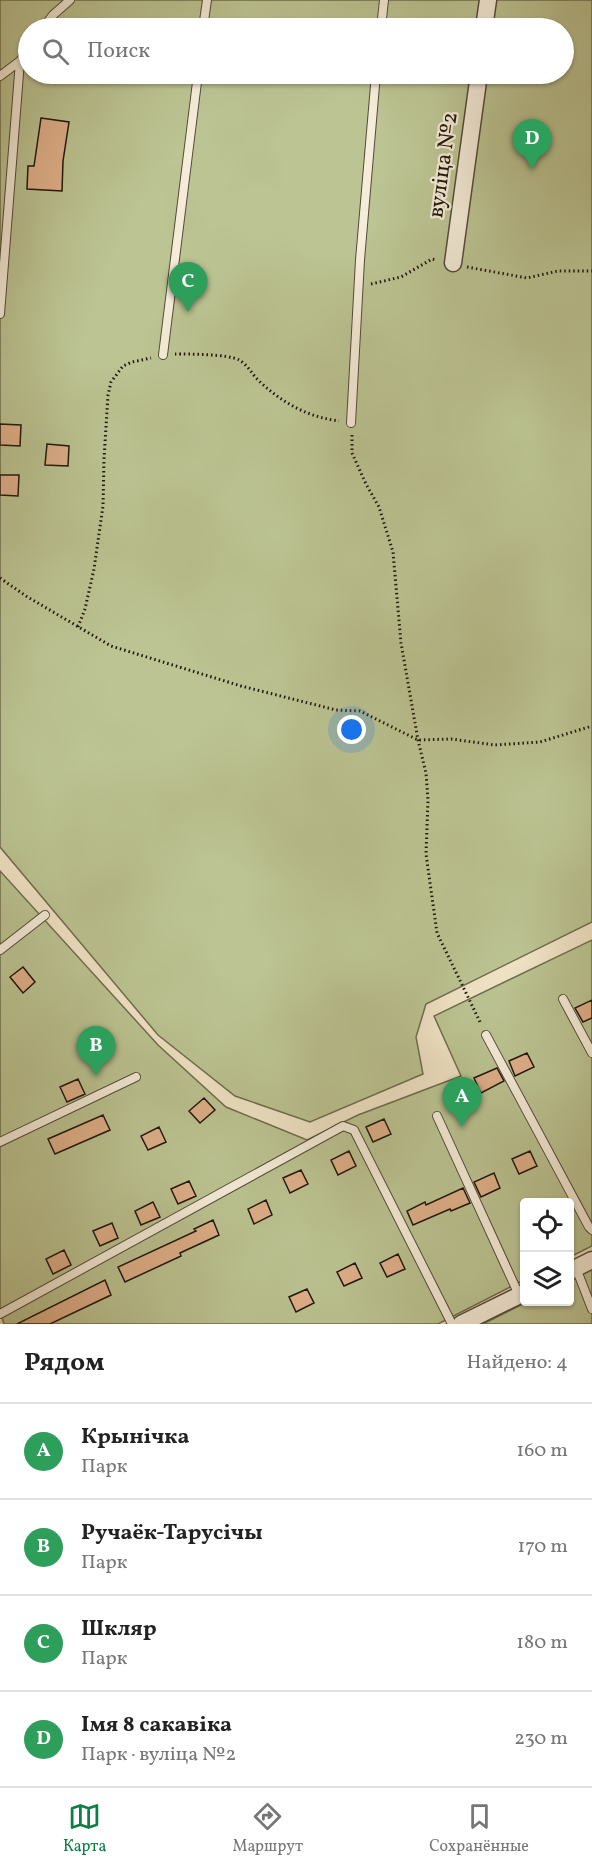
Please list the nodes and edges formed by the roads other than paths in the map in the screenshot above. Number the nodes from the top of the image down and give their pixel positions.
1 (70, 0) edge
2 (207, 0) edge
3 (384, 0) edge
4 (488, 0) edge
5 (50, 18) edge
6 (204, 18) edge
7 (382, 18) edge
8 (485, 18) edge
9 (18, 62) edge
10 (0, 76) edge
11 (18, 84) edge
12 (197, 84) edge
13 (375, 84) edge
14 (478, 84) edge
15 (453, 263) road end
16 (0, 314) edge
17 (163, 355) road end
18 (351, 423) road end
19 (45, 915) dead end
20 (0, 950) edge
21 (563, 999) dead end
22 (486, 1035) road end
23 (592, 1053) edge
24 (136, 1077) dead end
25 (437, 1116) dead end
26 (0, 1142) edge
27 (592, 1230) edge
28 (592, 1260) edge
29 (574, 1269) edge
30 (574, 1272) edge
31 (520, 1290) edge
32 (520, 1295) edge
33 (592, 1309) edge
34 (0, 1314) edge
35 (452, 1324) edge
36 (461, 1324) edge

1 - 5 lane
2 - 6 lane
3 - 7 lane
4 - 8 street
9 - 10 lane
11 - 16 lane
12 - 17 lane
13 - 18 lane
14 - 15 street, вуліца №2
19 - 20 lane
21 - 23 lane
22 - 27 lane
24 - 26 lane
25 - 31 lane
28 - 29 street
30 - 33 lane
32 - 36 street
34 - 35 lane

